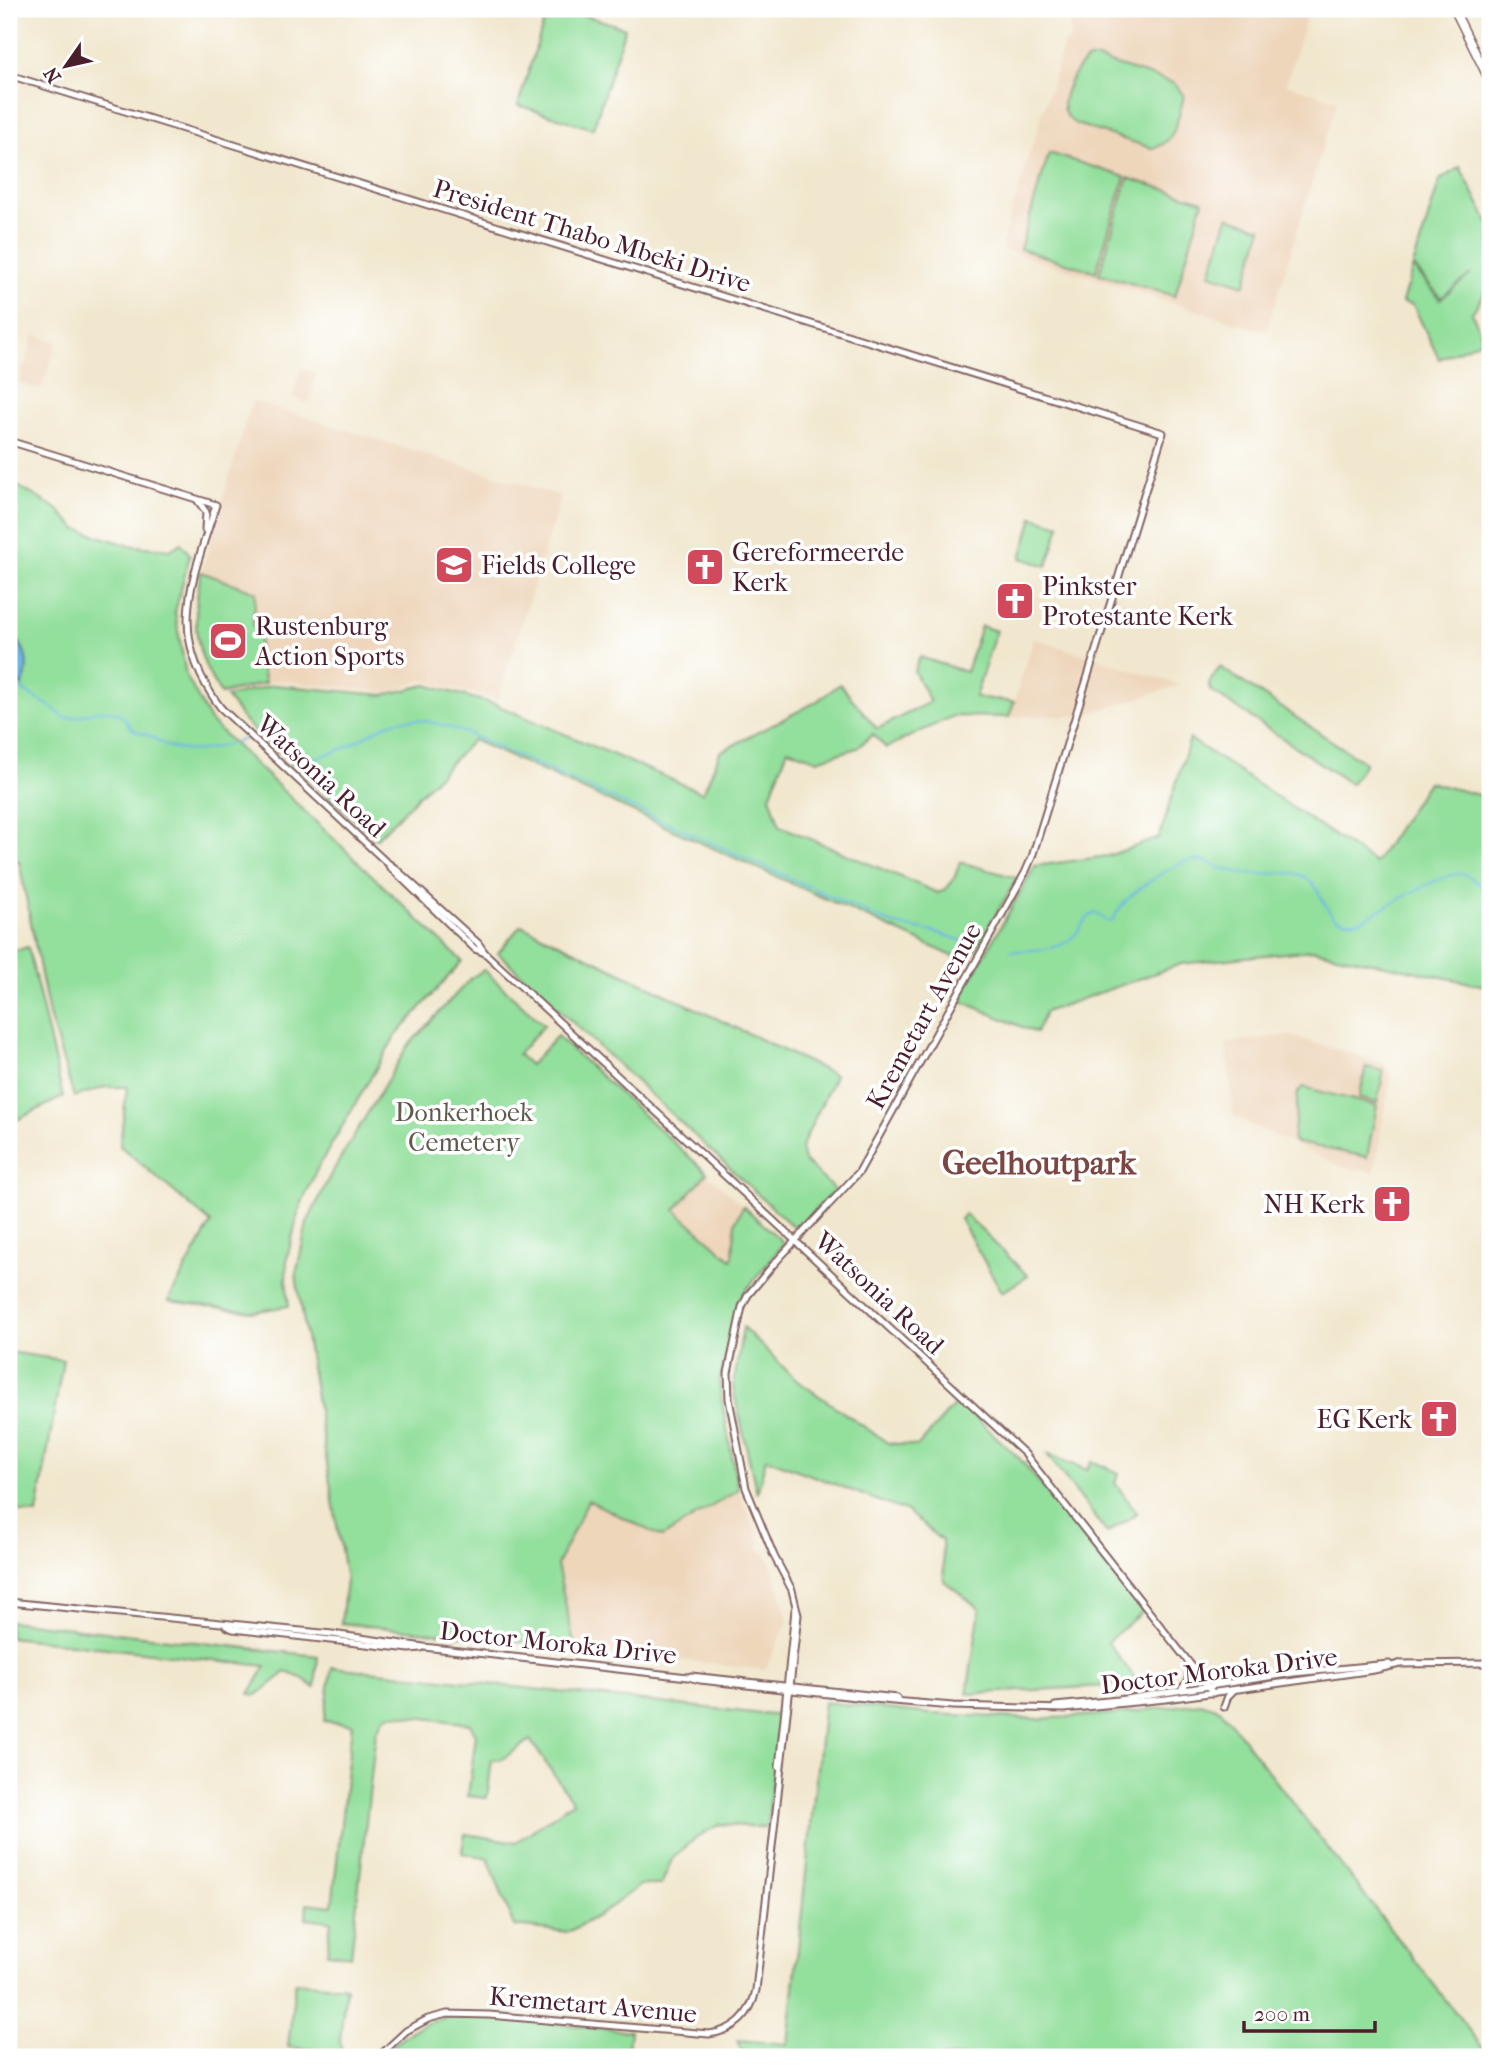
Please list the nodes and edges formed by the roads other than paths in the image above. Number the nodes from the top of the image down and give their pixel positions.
1 (1454, 9) edge
2 (9, 75) edge
3 (1490, 82) edge
4 (1163, 433) joint
5 (9, 441) edge
6 (193, 498) junction
7 (205, 541) junction
8 (796, 1242) junction
9 (9, 1602) edge
10 (1188, 1663) junction
11 (1490, 1663) edge
12 (1400, 1664) junction
13 (1227, 1684) junction
14 (1206, 1686) junction
15 (789, 1688) junction
16 (1236, 1689) junction
17 (1178, 1690) junction
18 (1213, 1693) junction
19 (1224, 1707) dead end
20 (1042, 1708) junction
21 (377, 2057) edge

1 - 3 highway
2 - 4 main road, President Thabo Mbeki Drive
4 - 8 main road, Kremetart Avenue
5 - 6 main road
6 - 7 main road
6 - 7 main road, Watsonia Road
7 - 8 main road, Watsonia Road
8 - 10 main road, Watsonia Road
8 - 15 main road, Kremetart Avenue
9 - 15 main road, Doctor Moroka Drive
10 - 13 main road
10 - 14 main road, Watsonia Road
10 - 17 main road
11 - 12 main road, Doctor Moroka Drive
12 - 13 main road, Doctor Moroka Drive
12 - 16 main road, Doctor Moroka Drive
13 - 14 main road, Doctor Moroka Drive
14 - 17 main road, Doctor Moroka Drive
14 - 18 main road, Watsonia Road
15 - 20 main road, Doctor Moroka Drive
15 - 21 main road, Kremetart Avenue
16 - 18 main road, Doctor Moroka Drive
16 - 19 main road
17 - 20 main road, Doctor Moroka Drive
18 - 20 main road, Doctor Moroka Drive

